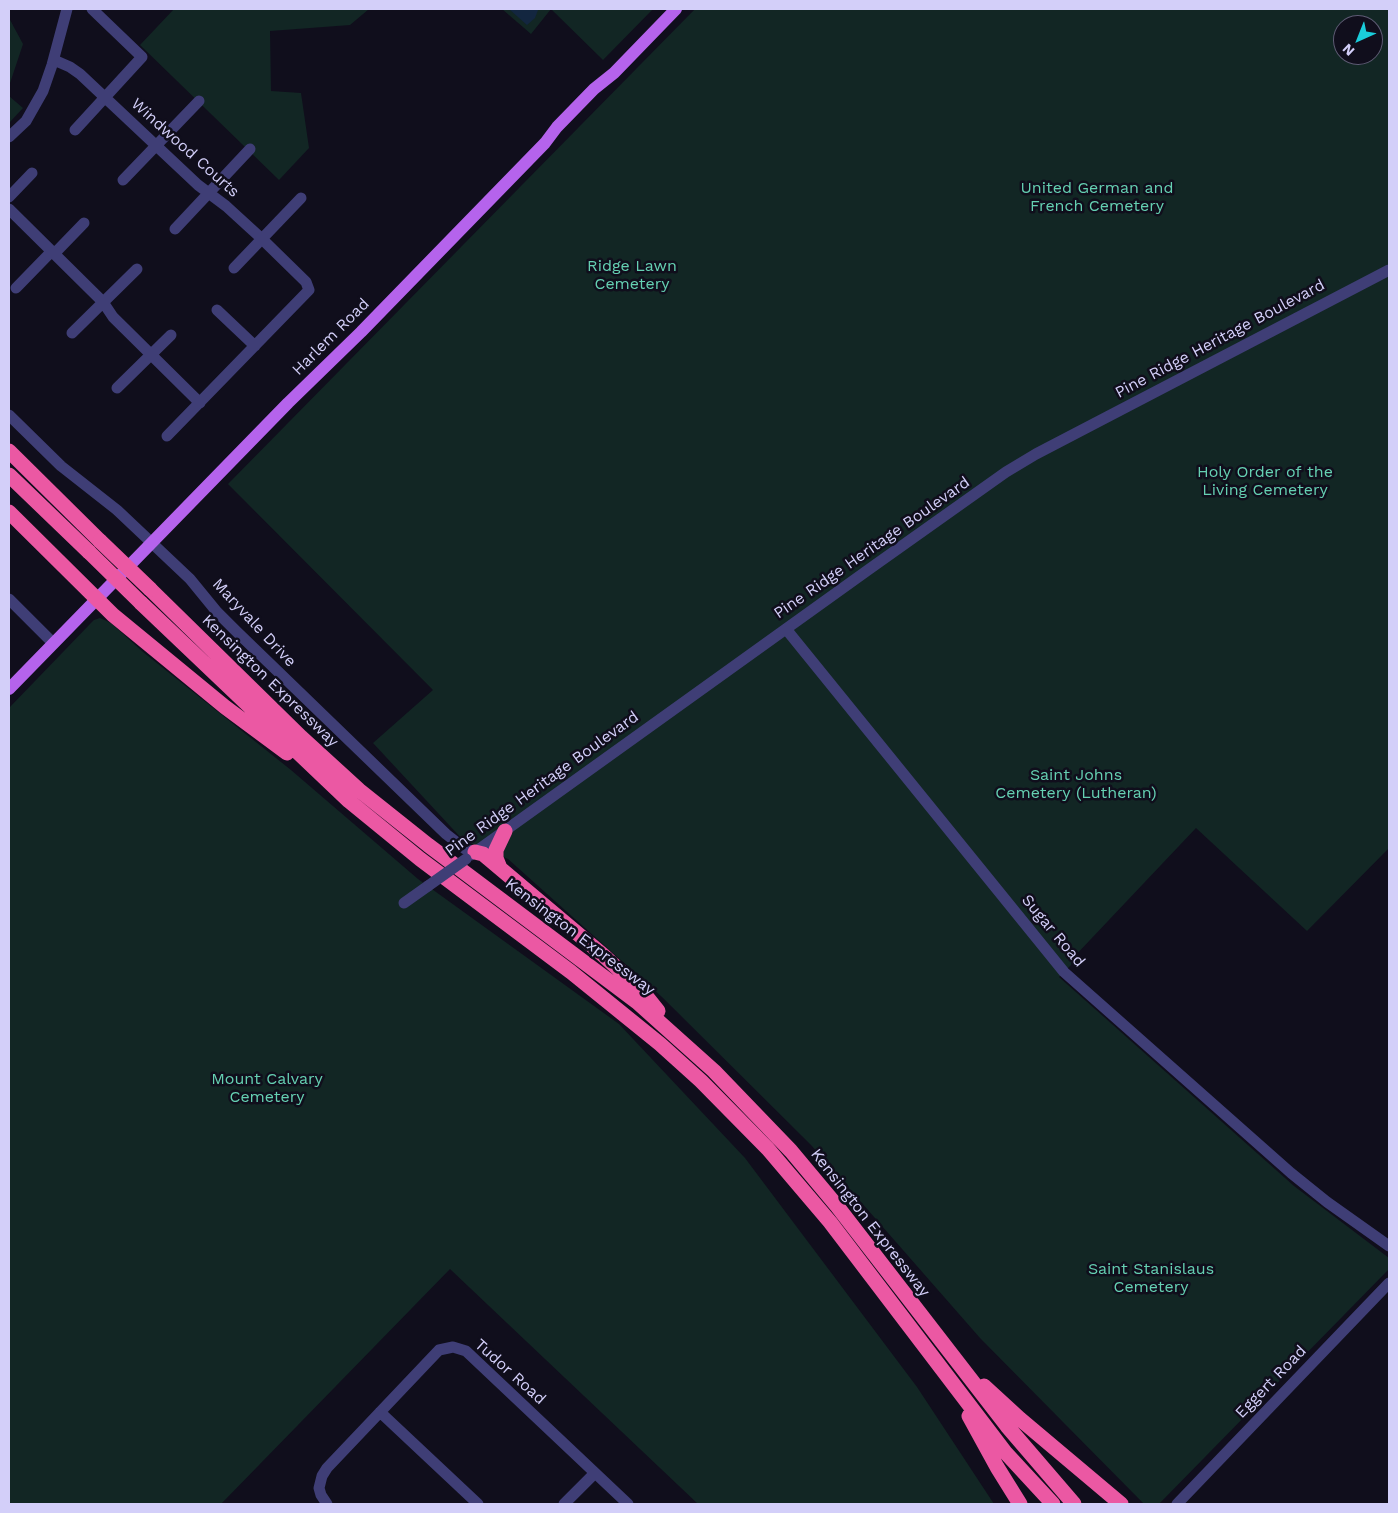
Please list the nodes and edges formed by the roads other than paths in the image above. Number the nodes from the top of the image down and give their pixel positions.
1 (67, 9) edge
2 (92, 9) edge
3 (676, 9) edge
4 (54, 60) junction
5 (104, 97) junction
6 (199, 101) dead end
7 (74, 130) dead end
8 (9, 137) edge
9 (156, 146) junction
10 (250, 150) dead end
11 (32, 173) dead end
12 (123, 180) dead end
13 (210, 192) junction
14 (9, 197) edge
15 (301, 198) dead end
16 (9, 209) edge
17 (84, 223) dead end
18 (175, 229) dead end
19 (261, 238) junction
20 (53, 252) junction
21 (234, 268) dead end
22 (137, 269) dead end
23 (1389, 270) edge
24 (16, 288) dead end
25 (103, 302) junction
26 (217, 310) dead end
27 (72, 333) dead end
28 (171, 335) dead end
29 (255, 346) junction
30 (151, 354) junction
31 (117, 388) dead end
32 (200, 403) junction
33 (9, 415) edge
34 (166, 436) dead end
35 (9, 451) edge
36 (9, 475) edge
37 (9, 512) edge
38 (151, 542) junction
39 (9, 599) edge
40 (96, 599) junction
41 (786, 629) junction
42 (53, 643) junction
43 (9, 689) edge
44 (325, 779) junction
45 (505, 831) junction
46 (470, 855) junction
47 (500, 868) junction
48 (404, 903) dead end
49 (686, 1045) junction
50 (1389, 1246) edge
51 (1389, 1283) edge
52 (951, 1355) junction
53 (946, 1376) junction
54 (380, 1412) junction
55 (594, 1473) junction
56 (327, 1504) edge
57 (478, 1504) edge
58 (564, 1504) edge
59 (628, 1504) edge
60 (1020, 1504) edge
61 (1053, 1504) edge
62 (1074, 1504) edge
63 (1121, 1504) edge
64 (1177, 1504) edge

1 - 4 street
2 - 5 street
3 - 38 main road, Harlem Road
4 - 5 street, Windwood Courts
4 - 8 street
5 - 7 street
5 - 9 street, Windwood Courts
6 - 9 street
9 - 12 street
9 - 13 street, Windwood Courts
10 - 13 street
11 - 14 street
13 - 18 street
13 - 19 street, Windwood Courts
15 - 19 street
16 - 20 street
17 - 20 street
19 - 21 street
19 - 29 street, Windwood Courts
20 - 24 street
20 - 25 street
22 - 25 street
23 - 41 street, Pine Ridge Heritage Boulevard
25 - 27 street
25 - 30 street
26 - 29 street
28 - 30 street
29 - 32 street
30 - 31 street
30 - 32 street
32 - 34 street
33 - 38 street, Maryvale Drive
35 - 49 highway, Kensington Expressway, bridge
36 - 44 highway, Kensington Expressway, bridge
37 - 40 highway
38 - 40 main road, Harlem Road
38 - 46 street, Maryvale Drive
39 - 42 street
40 - 42 main road, Harlem Road
40 - 44 highway
41 - 45 street, Pine Ridge Heritage Boulevard
41 - 50 street, Sugar Road
42 - 43 main road, Harlem Road
44 - 53 highway, Kensington Expressway
45 - 46 street, Pine Ridge Heritage Boulevard
45 - 47 highway
46 - 47 highway
46 - 48 street, Pine Ridge Heritage Boulevard, bridge
47 - 49 highway
49 - 52 highway, Kensington Expressway
51 - 64 street, Eggert Road
52 - 62 highway, Kensington Expressway
52 - 63 highway
53 - 60 highway
53 - 61 highway, Kensington Expressway
54 - 55 street, Tudor Road
54 - 56 street, Tudor Road
54 - 57 street
55 - 58 street
55 - 59 street, Tudor Road

